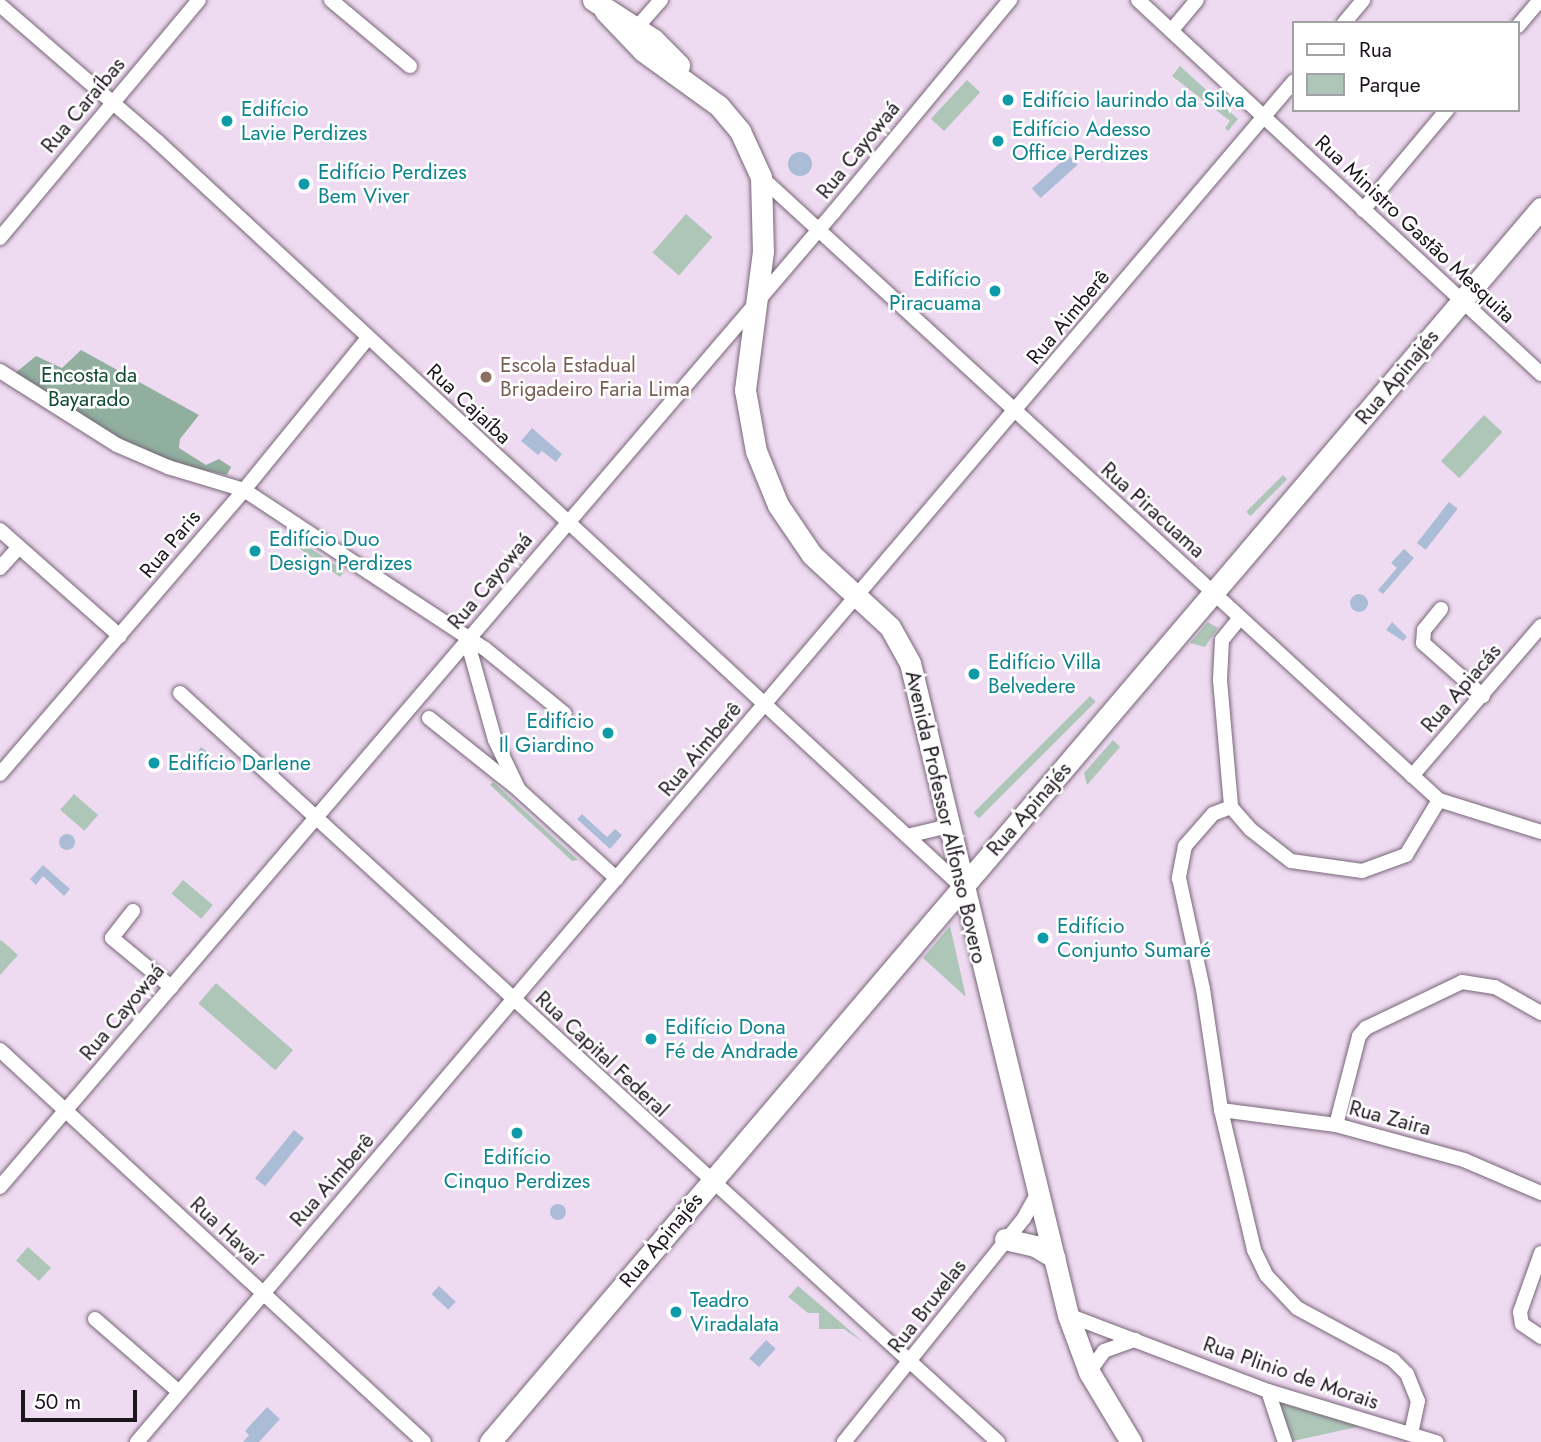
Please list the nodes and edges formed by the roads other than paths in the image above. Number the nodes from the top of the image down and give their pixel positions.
1 (199, 0) edge
2 (331, 0) edge
3 (661, 0) edge
4 (1010, 0) edge
5 (1138, 0) edge
6 (1197, 0) edge
7 (1363, 0) edge
8 (1540, 0) edge
9 (0, 5) edge
10 (599, 5) edge
11 (1346, 21) edge
12 (1520, 24) edge
13 (1171, 31) junction
14 (632, 33) junction
15 (410, 66) dead end
16 (1292, 83) edge
17 (113, 102) junction
18 (1445, 112) edge
19 (1263, 118) junction
20 (761, 177) junction
21 (1541, 208) edge
22 (1363, 210) junction
23 (819, 229) junction
24 (0, 239) edge
25 (1462, 301) junction
26 (755, 302) junction
27 (368, 338) junction
28 (0, 371) edge
29 (1541, 374) edge
30 (1014, 412) junction
31 (244, 490) junction
32 (566, 523) junction
33 (0, 530) edge
34 (19, 547) junction
35 (0, 568) edge
36 (1213, 593) junction
37 (858, 597) junction
38 (1441, 609) dead end
39 (1239, 620) junction
40 (1541, 626) edge
41 (120, 636) junction
42 (467, 640) junction
43 (180, 693) dead end
44 (1483, 696) junction
45 (765, 705) junction
46 (565, 714) dead end
47 (429, 718) dead end
48 (0, 774) edge
49 (1412, 776) junction
50 (519, 790) junction
51 (1439, 800) junction
52 (1231, 807) junction
53 (314, 817) junction
54 (948, 826) junction
55 (1541, 832) edge
56 (907, 836) junction
57 (617, 879) junction
58 (962, 887) junction
59 (133, 911) dead end
60 (171, 986) junction
61 (513, 1000) junction
62 (1541, 1013) edge
63 (0, 1050) edge
64 (66, 1110) junction
65 (1221, 1110) junction
66 (1336, 1125) junction
67 (710, 1182) junction
68 (0, 1188) edge
69 (1038, 1193) junction
70 (1541, 1193) edge
71 (1005, 1239) junction
72 (1541, 1252) edge
73 (1055, 1258) junction
74 (262, 1293) junction
75 (1068, 1315) junction
76 (95, 1319) dead end
77 (1541, 1337) edge
78 (1135, 1340) junction
79 (910, 1362) junction
80 (1089, 1371) junction
81 (1268, 1391) junction
82 (179, 1392) junction
83 (1412, 1434) junction
84 (137, 1442) edge
85 (425, 1442) edge
86 (491, 1442) edge
87 (844, 1442) edge
88 (998, 1442) edge
89 (1130, 1442) edge
90 (1285, 1442) edge
91 (1436, 1442) edge

1 - 17 street, Rua Caraíbas
2 - 15 street
3 - 14 street
4 - 23 street, Rua Cayowaá
5 - 13 street, Rua Ministro Gastão Mesquita
6 - 13 street
7 - 11 street
8 - 12 street
9 - 17 street, Rua Cajaíba
10 - 14 main road, Avenida Professor Alfonso Bovero
13 - 19 street, Rua Ministro Gastão Mesquita
14 - 20 main road, Avenida Professor Alfonso Bovero
16 - 19 street, Rua Aimberê
17 - 24 street, Rua Caraíbas
17 - 27 street, Rua Cajaíba
18 - 22 street
19 - 22 street, Rua Ministro Gastão Mesquita
19 - 30 street, Rua Aimberê
20 - 23 street, Rua Piracuama
20 - 26 main road, Avenida Professor Alfonso Bovero
21 - 25 main road, Rua Apinajés
22 - 25 street, Rua Ministro Gastão Mesquita
23 - 26 street, Rua Cayowaá
23 - 30 street, Rua Piracuama
25 - 29 street, Rua Ministro Gastão Mesquita
25 - 36 main road, Rua Apinajés
26 - 32 street, Rua Cayowaá
26 - 37 main road, Avenida Professor Alfonso Bovero
27 - 31 street, Rua Paris
27 - 32 street, Rua Cajaíba
28 - 31 street
30 - 36 street, Rua Piracuama
30 - 37 street, Rua Aimberê
31 - 41 street, Rua Paris
31 - 42 street
32 - 42 street, Rua Cayowaá
32 - 45 street, Rua Cajaíba
33 - 34 street
34 - 35 street
34 - 41 street
36 - 39 street, Rua Piracuama
36 - 58 main road, Rua Apinajés
37 - 45 street, Rua Aimberê
37 - 54 main road, Avenida Professor Alfonso Bovero
38 - 44 street
39 - 49 street, Rua Piracuama
39 - 52 street
40 - 44 street, Rua Apiacás
41 - 48 street, Rua Paris
42 - 46 street
42 - 50 street
42 - 53 street, Rua Cayowaá
43 - 53 street, Rua Capital Federal
44 - 49 street, Rua Apiacás
45 - 56 street, Rua Cajaíba
45 - 57 street, Rua Aimberê
47 - 50 street
49 - 51 street, Rua Piracuama
50 - 57 street
51 - 52 street
51 - 55 street, Rua Piracuama
52 - 65 street
53 - 60 street, Rua Cayowaá
53 - 61 street, Rua Capital Federal
54 - 56 street
54 - 58 main road, Avenida Professor Alfonso Bovero
56 - 58 street, Rua Cajaíba
57 - 61 street, Rua Aimberê
58 - 67 main road, Rua Apinajés
58 - 69 main road, Avenida Professor Alfonso Bovero
59 - 60 street
60 - 64 street, Rua Cayowaá
61 - 67 street, Rua Capital Federal
61 - 74 street, Rua Aimberê
62 - 66 street
63 - 64 street, Rua Havaí
64 - 68 street, Rua Cayowaá
64 - 74 street, Rua Havaí
65 - 66 street, Rua Zaira
65 - 83 street
66 - 70 street, Rua Zaira
67 - 79 street, Rua Capital Federal
67 - 86 main road, Rua Apinajés
69 - 71 street, Rua Bruxelas
69 - 73 main road, Avenida Professor Alfonso Bovero
71 - 73 main road
71 - 79 street, Rua Bruxelas
72 - 77 street
73 - 75 main road, Avenida Professor Alfonso Bovero
74 - 82 street, Rua Aimberê
74 - 85 street, Rua Havaí
75 - 78 street, Rua Plinio de Morais
75 - 80 main road, Avenida Professor Alfonso Bovero
76 - 82 street
78 - 80 street
78 - 81 street, Rua Plinio de Morais
79 - 87 street, Rua Bruxelas
79 - 88 street, Rua Capital Federal
80 - 89 main road, Avenida Professor Alfonso Bovero
81 - 83 street, Rua Plinio de Morais
81 - 90 street
82 - 84 street, Rua Aimberê
83 - 91 street, Rua Plinio de Morais

